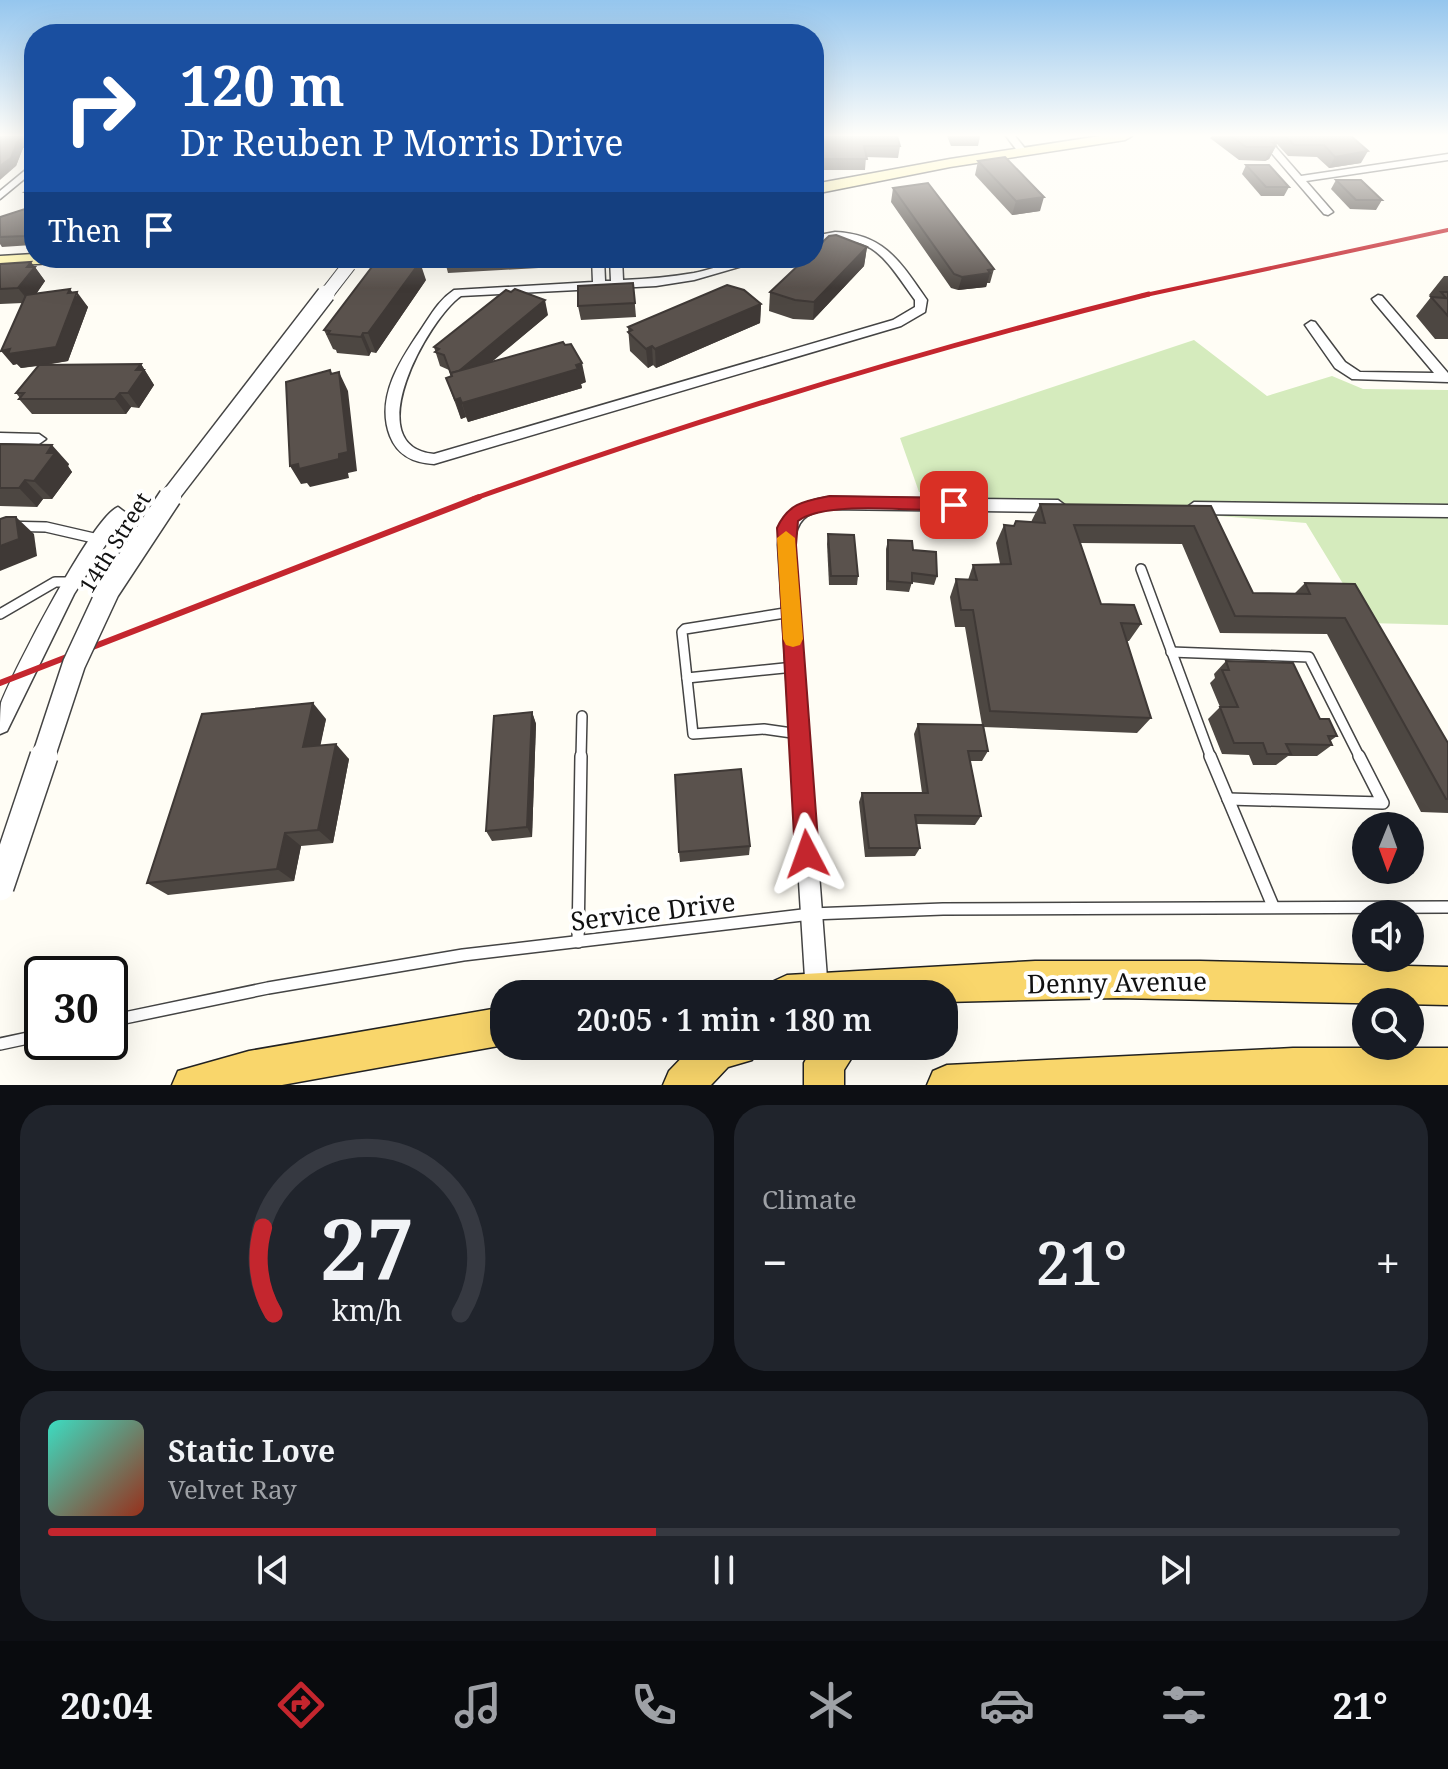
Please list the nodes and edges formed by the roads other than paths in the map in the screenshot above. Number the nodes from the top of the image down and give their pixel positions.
1 (1306, 187) edge
2 (1328, 212) dead end
3 (824, 237) edge
4 (24, 260) edge
5 (0, 261) edge
6 (347, 268) edge
7 (598, 268) edge
8 (616, 268) edge
9 (725, 268) edge
10 (617, 282) junction
11 (599, 284) junction
12 (1378, 299) dead end
13 (1311, 325) dead end
14 (1447, 378) edge
15 (0, 438) edge
16 (39, 439) dead end
17 (1070, 506) edge
18 (1182, 508) edge
19 (1448, 511) edge
20 (118, 513) dead end
21 (0, 526) edge
22 (98, 539) junction
23 (1141, 569) dead end
24 (72, 582) junction
25 (791, 612) junction
26 (0, 614) edge
27 (1171, 652) junction
28 (795, 667) junction
29 (687, 678) junction
30 (582, 716) dead end
31 (0, 725) edge
32 (799, 734) junction
33 (1228, 799) junction
34 (0, 887) edge
35 (1273, 906) junction
36 (1448, 907) edge
37 (811, 914) junction
38 (578, 942) junction
39 (807, 980) edge
40 (1448, 986) edge
41 (958, 988) edge
42 (128, 1017) edge
43 (490, 1028) edge
44 (24, 1039) edge
45 (0, 1044) edge
46 (707, 1060) edge
47 (827, 1060) edge
48 (1448, 1068) edge
49 (192, 1085) edge
50 (683, 1085) edge
51 (824, 1085) edge
52 (947, 1085) edge

1 - 2 street
3 - 11 street
4 - 5 main road
6 - 34 street, 14th Street, bridge
7 - 11 street
8 - 10 street
9 - 10 street
10 - 11 street
12 - 14 street
13 - 14 street
15 - 16 street
17 - 25 street
18 - 19 street
20 - 22 street
21 - 22 lane
22 - 24 street
23 - 27 lane
24 - 26 lane
24 - 31 street
25 - 28 street
25 - 29 lane
27 - 33 lane
27 - 33 lane
28 - 29 lane
28 - 32 street
29 - 32 lane
30 - 38 lane
32 - 37 street
33 - 35 lane
35 - 36 lane, Service Drive
35 - 37 lane, Service Drive
37 - 38 lane, Service Drive
37 - 39 street
38 - 42 lane, Service Drive
40 - 41 main road, Denny Avenue
43 - 49 main road
44 - 45 lane
46 - 50 main road
47 - 51 main road
48 - 52 main road

